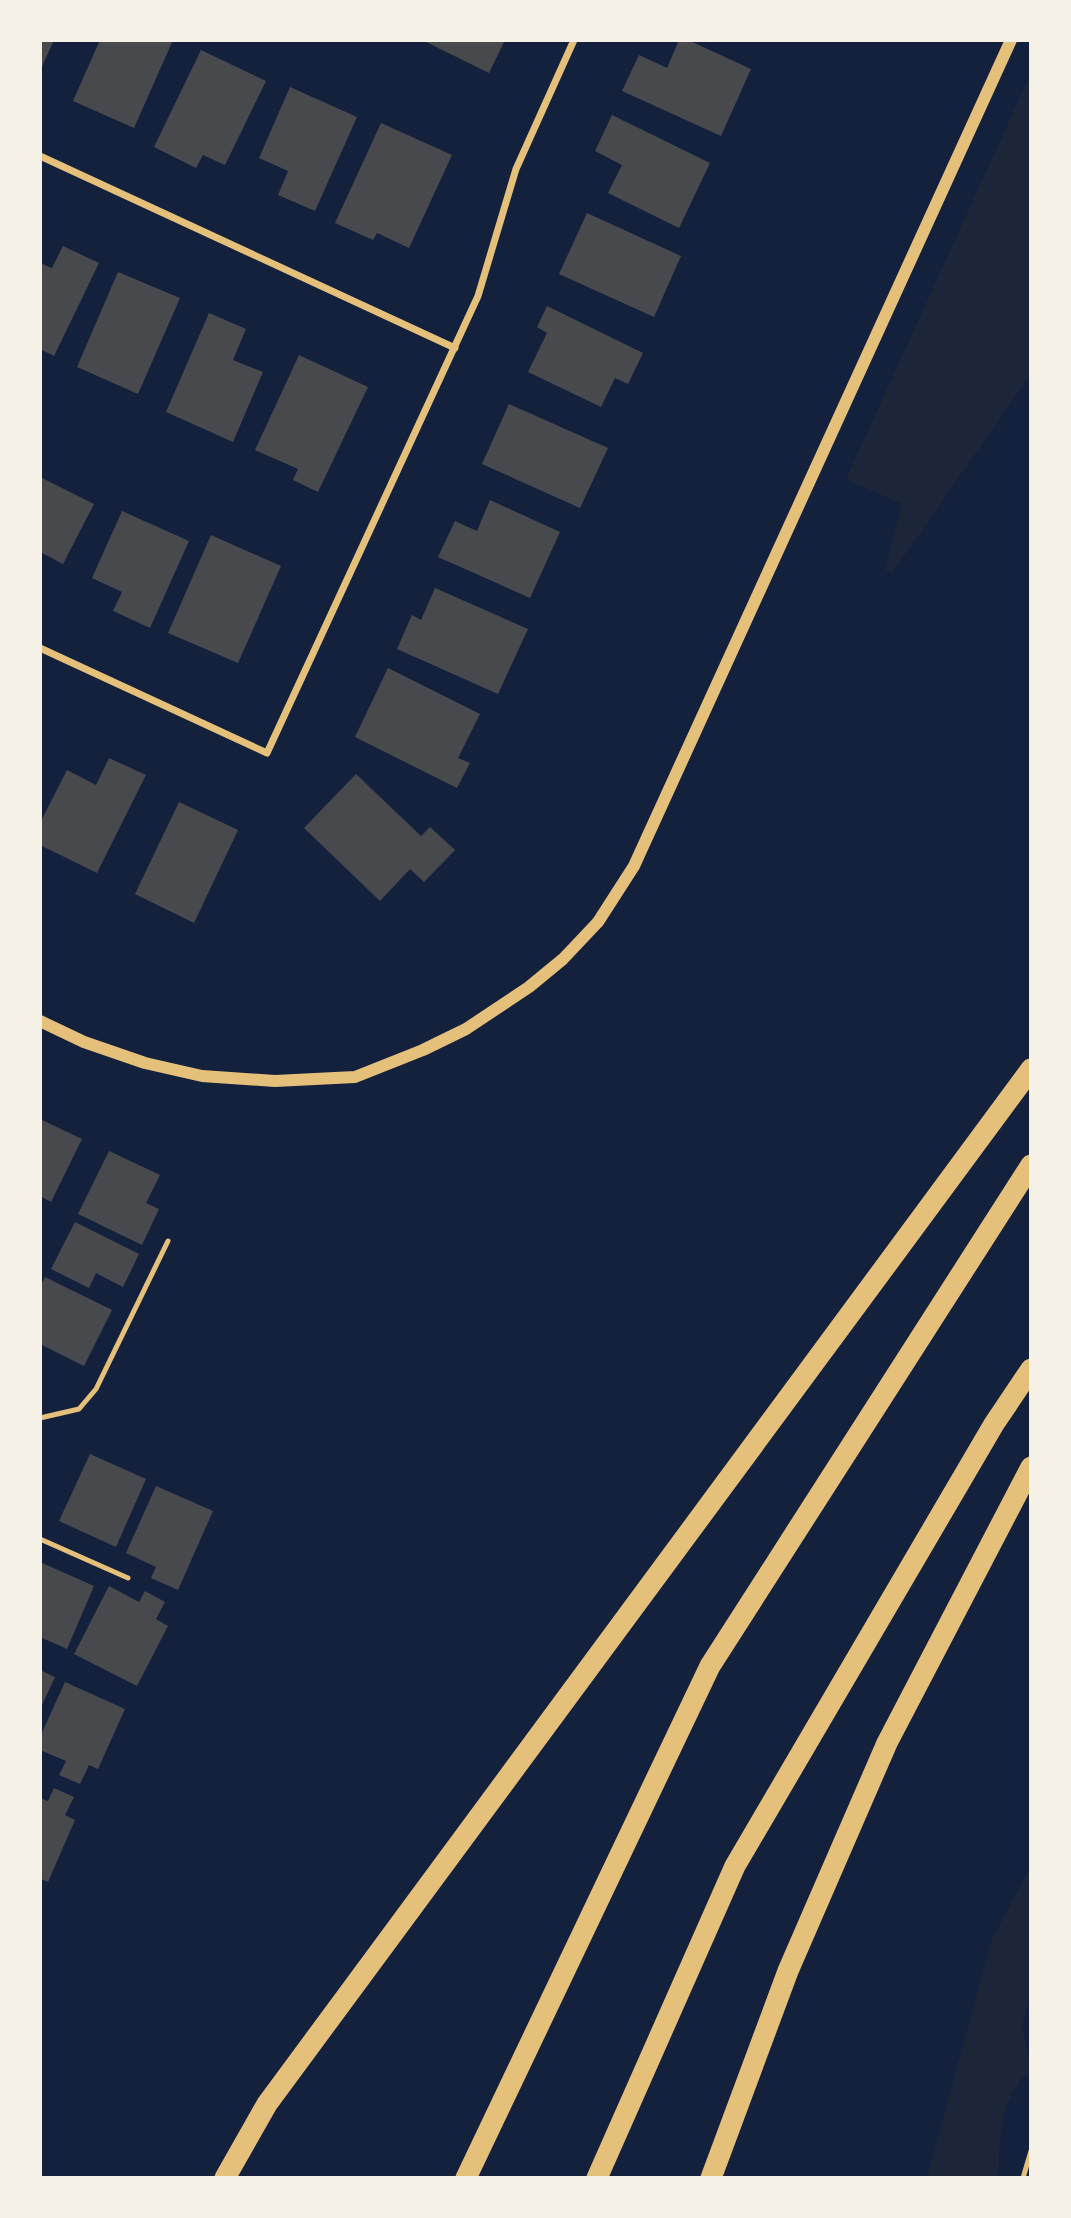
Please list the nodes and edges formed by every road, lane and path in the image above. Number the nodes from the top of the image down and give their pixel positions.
1 (574, 40) edge
2 (1012, 40) edge
3 (40, 156) edge
4 (455, 348) junction
5 (40, 648) edge
6 (40, 1021) edge
7 (1031, 1069) edge
8 (1031, 1165) edge
9 (168, 1241) dead end
10 (1031, 1369) edge
11 (40, 1418) edge
12 (1031, 1467) edge
13 (40, 1539) edge
14 (128, 1578) dead end
15 (1031, 2151) edge
16 (225, 2178) edge
17 (466, 2178) edge
18 (597, 2178) edge
19 (710, 2178) edge
20 (1023, 2178) edge

1 - 4 street
2 - 6 street
3 - 4 street
4 - 5 street
7 - 16 highway
8 - 17 highway
9 - 11 lane
10 - 18 highway
12 - 19 highway
13 - 14 lane
15 - 20 lane

